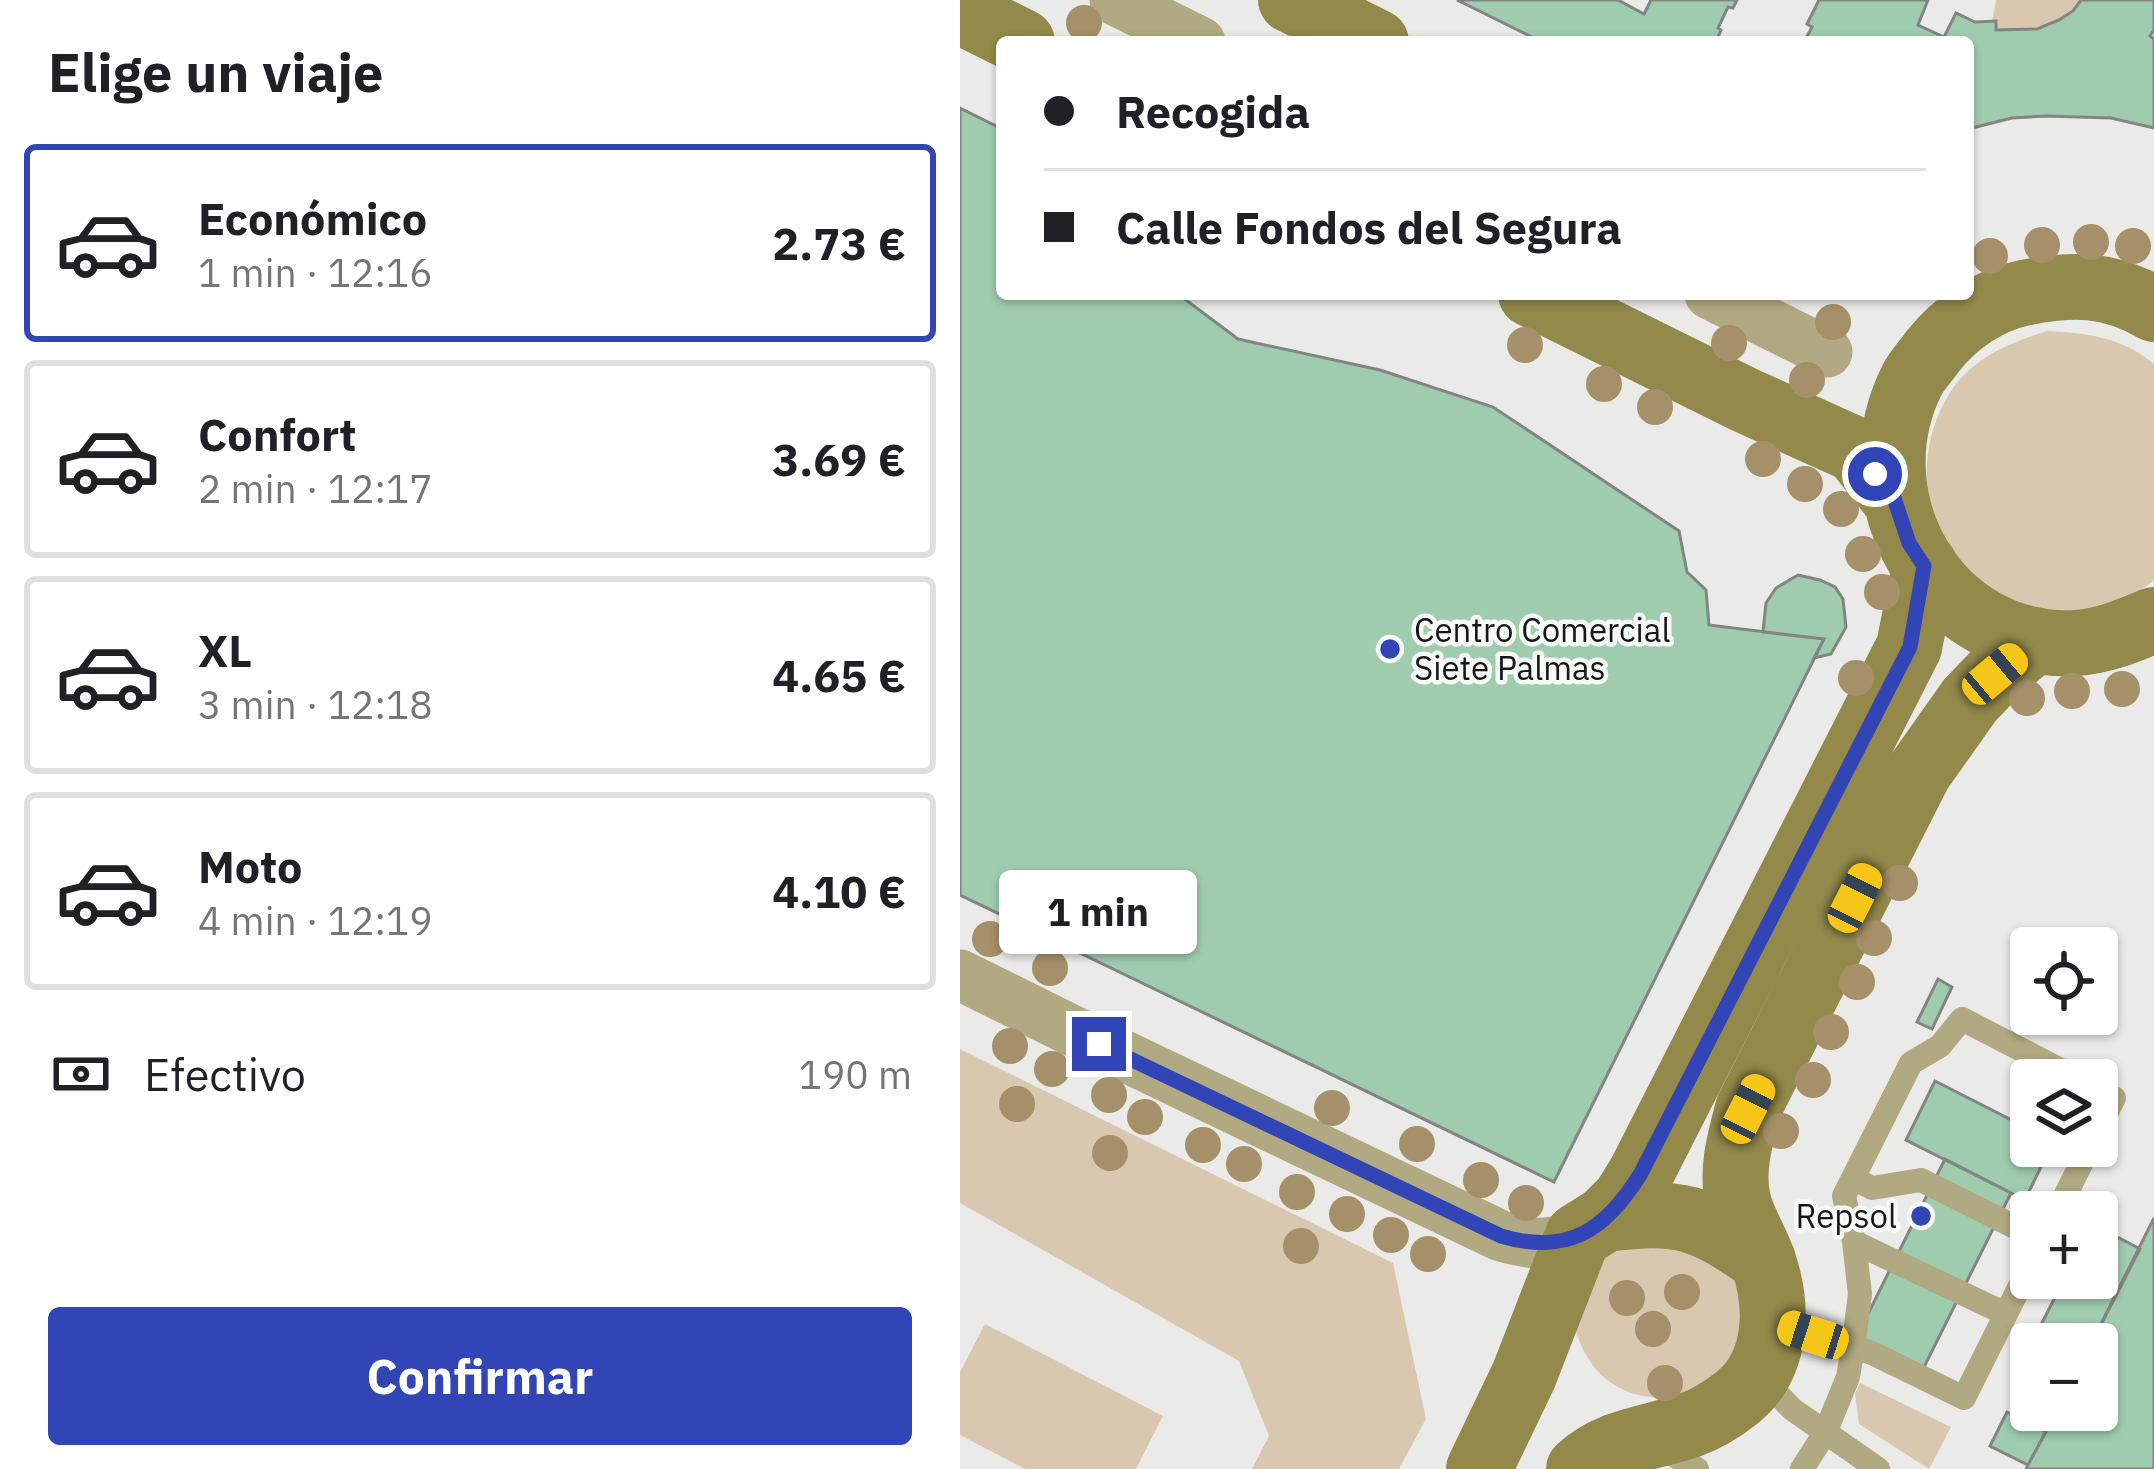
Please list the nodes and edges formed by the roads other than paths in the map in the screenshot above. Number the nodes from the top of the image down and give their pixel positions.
1 (1115, 0) edge
2 (1291, 0) edge
3 (960, 11) edge
4 (1010, 36) edge
5 (1188, 36) edge
6 (1364, 36) edge
7 (2145, 296) edge
8 (1974, 298) edge
9 (2001, 298) junction
10 (1543, 300) edge
11 (1722, 300) edge
12 (1827, 352) dead end
13 (1894, 498) junction
14 (1924, 566) junction
15 (2140, 631) edge
16 (2036, 640) junction
17 (960, 975) edge
18 (2039, 1059) edge
19 (1852, 1178) junction
20 (2010, 1224) edge
21 (1591, 1228) junction
22 (1854, 1242) junction
23 (2014, 1299) edge
24 (2006, 1314) junction
25 (1765, 1319) junction
26 (1853, 1348) junction
27 (1825, 1433) junction
28 (1640, 1436) junction
29 (1479, 1469) edge
30 (1579, 1469) edge
31 (1697, 1469) edge
32 (1802, 1469) edge
33 (1878, 1469) edge

1 - 5 street
2 - 6 street
3 - 4 street
7 - 9 street
8 - 9 street
9 - 13 street
10 - 13 street
11 - 12 street
13 - 14 street
14 - 16 street
14 - 21 street
15 - 16 street
16 - 25 street
17 - 21 street
18 - 19 lane
19 - 20 lane
19 - 22 lane
21 - 25 street
21 - 29 street
22 - 24 lane
22 - 26 lane
23 - 24 lane
24 - 26 lane
25 - 26 lane
25 - 27 lane
25 - 28 street
26 - 27 lane
27 - 32 lane
27 - 33 lane
28 - 30 street
28 - 31 lane

